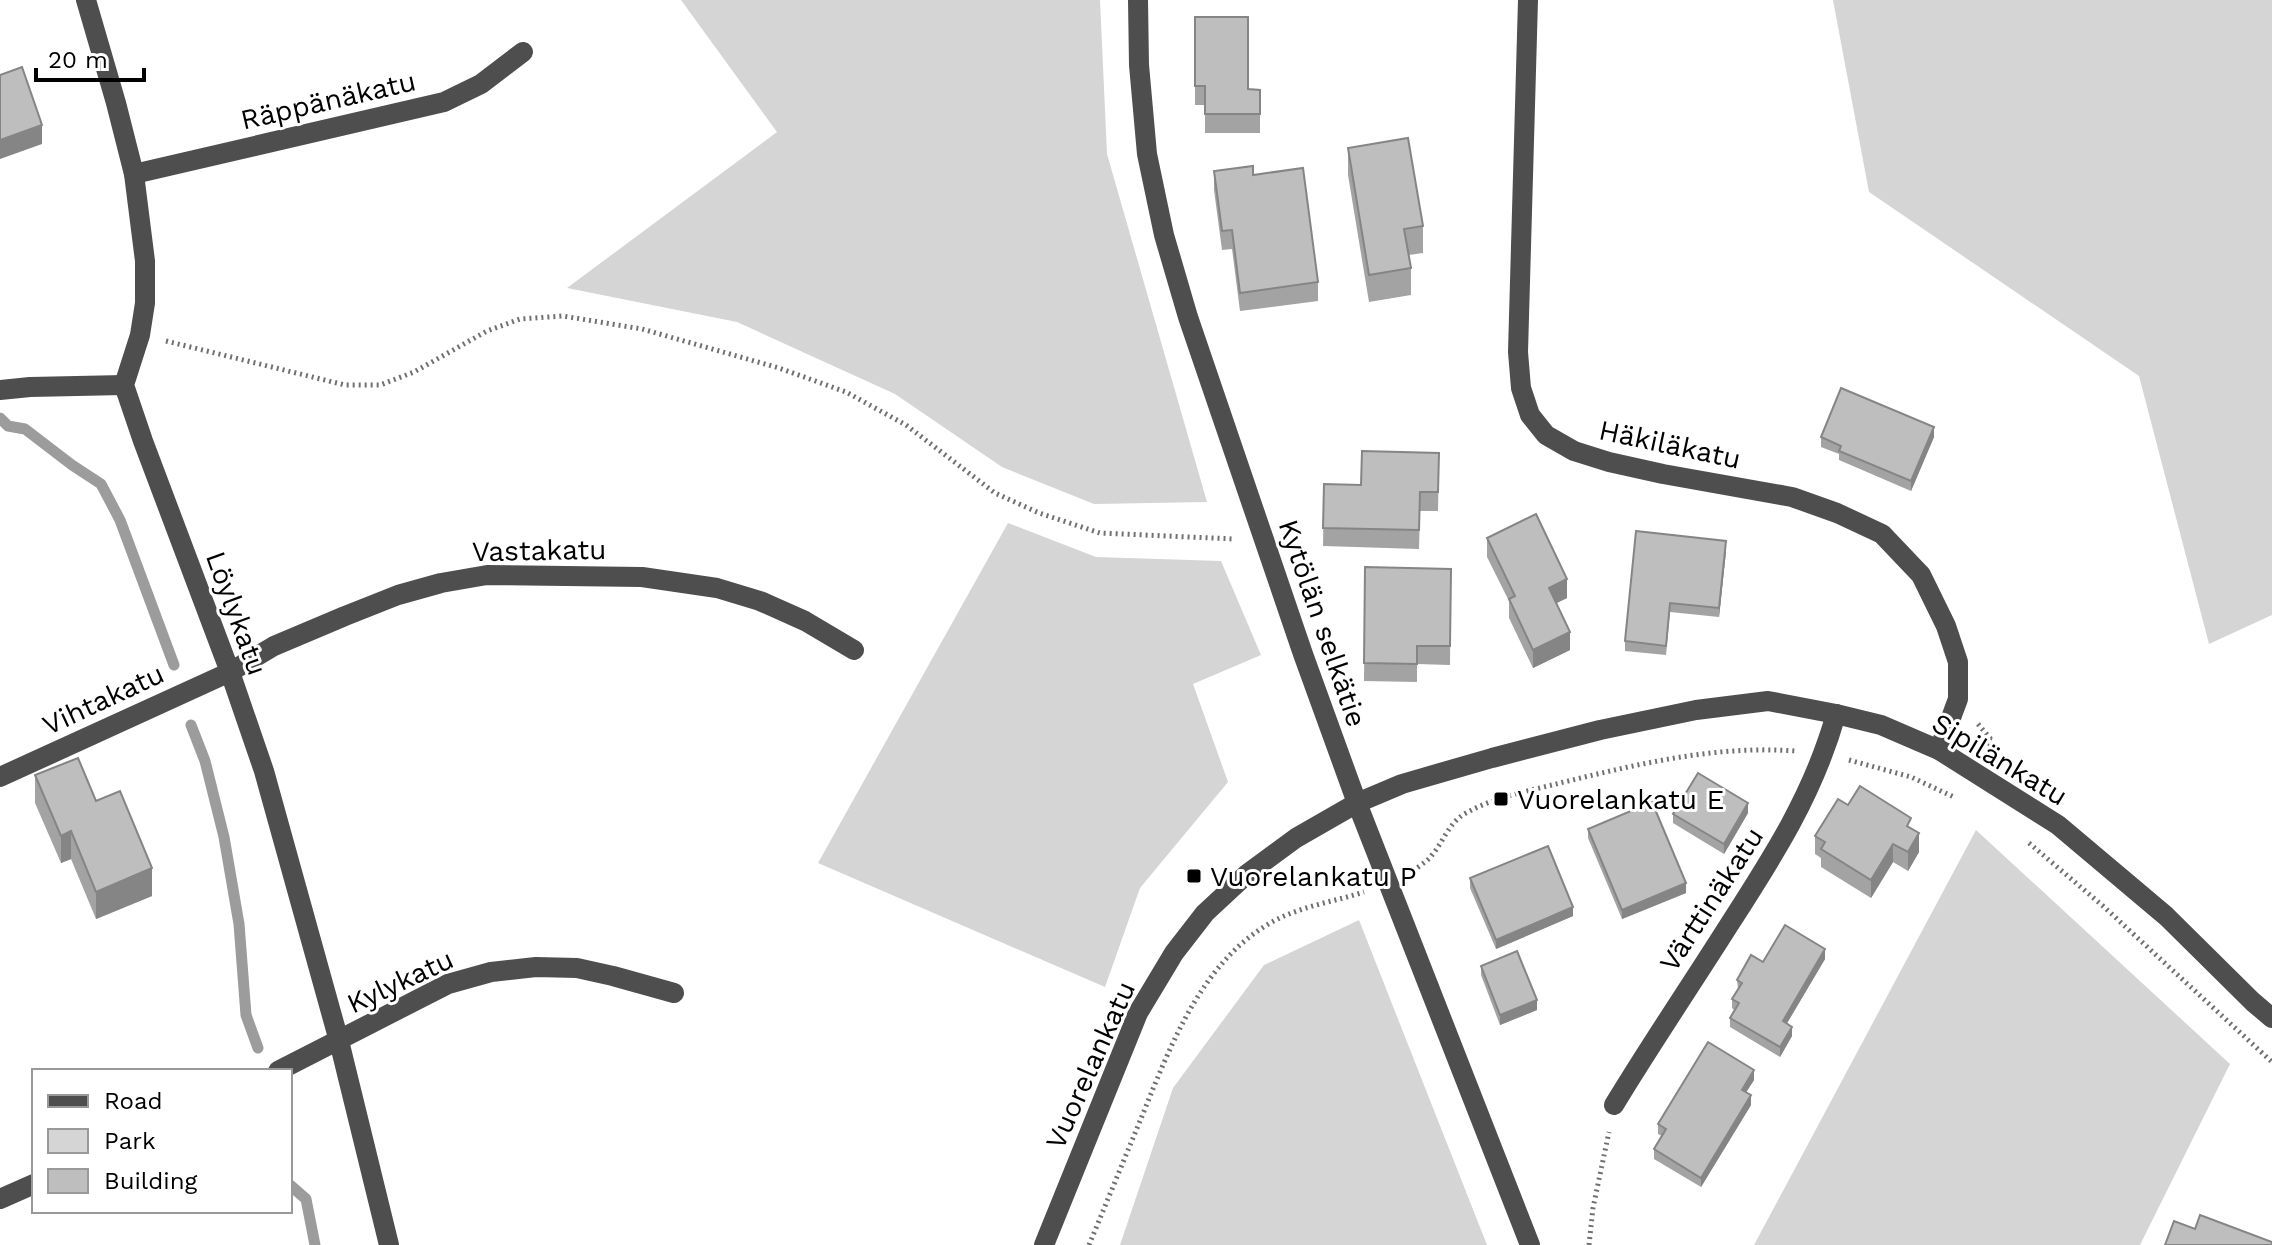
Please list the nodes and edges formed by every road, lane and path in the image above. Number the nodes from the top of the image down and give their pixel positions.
1 (86, 0) edge
2 (1138, 0) edge
3 (1528, 0) edge
4 (523, 52) dead end
5 (134, 174) junction
6 (140, 335) junction
7 (124, 385) junction
8 (0, 390) edge
9 (1262, 536) junction
10 (854, 650) dead end
11 (230, 672) junction
12 (1836, 714) junction
13 (1939, 750) junction
14 (1825, 753) junction
15 (0, 777) edge
16 (1960, 799) dead end
17 (1357, 803) junction
18 (2019, 836) dead end
19 (1388, 884) junction
20 (674, 993) dead end
21 (2272, 1018) edge
22 (339, 1041) junction
23 (2272, 1062) edge
24 (282, 1069) edge
25 (1614, 1105) joint
26 (32, 1185) edge
27 (0, 1199) edge
28 (389, 1245) edge
29 (1044, 1245) edge
30 (1089, 1245) edge
31 (1530, 1245) edge
32 (1589, 1245) edge

1 - 5 street
2 - 9 street, Kytölän selkätie
3 - 13 street, Häkiläkatu
4 - 5 street, Räppänäkatu
5 - 6 street
6 - 7 street
6 - 9 path
7 - 8 street
7 - 11 street, Löylykatu
9 - 17 street, Kytölän selkätie
10 - 11 street, Vastakatu
11 - 15 street, Vihtakatu
11 - 22 street, Löylykatu
12 - 13 street, Sipilänkatu
12 - 14 street, Värttinäkatu
12 - 17 street, Sipilänkatu
13 - 21 street, Sipilänkatu
14 - 16 path
14 - 19 path
14 - 25 street, Värttinäkatu
17 - 19 street, Kytölän selkätie
17 - 29 street, Vuorelankatu
18 - 23 path
19 - 30 path
19 - 31 street, Kytölän selkätie
20 - 22 street, Kylykatu
22 - 24 street, Kylykatu
22 - 28 street, Löylykatu
25 - 32 path
26 - 27 street

